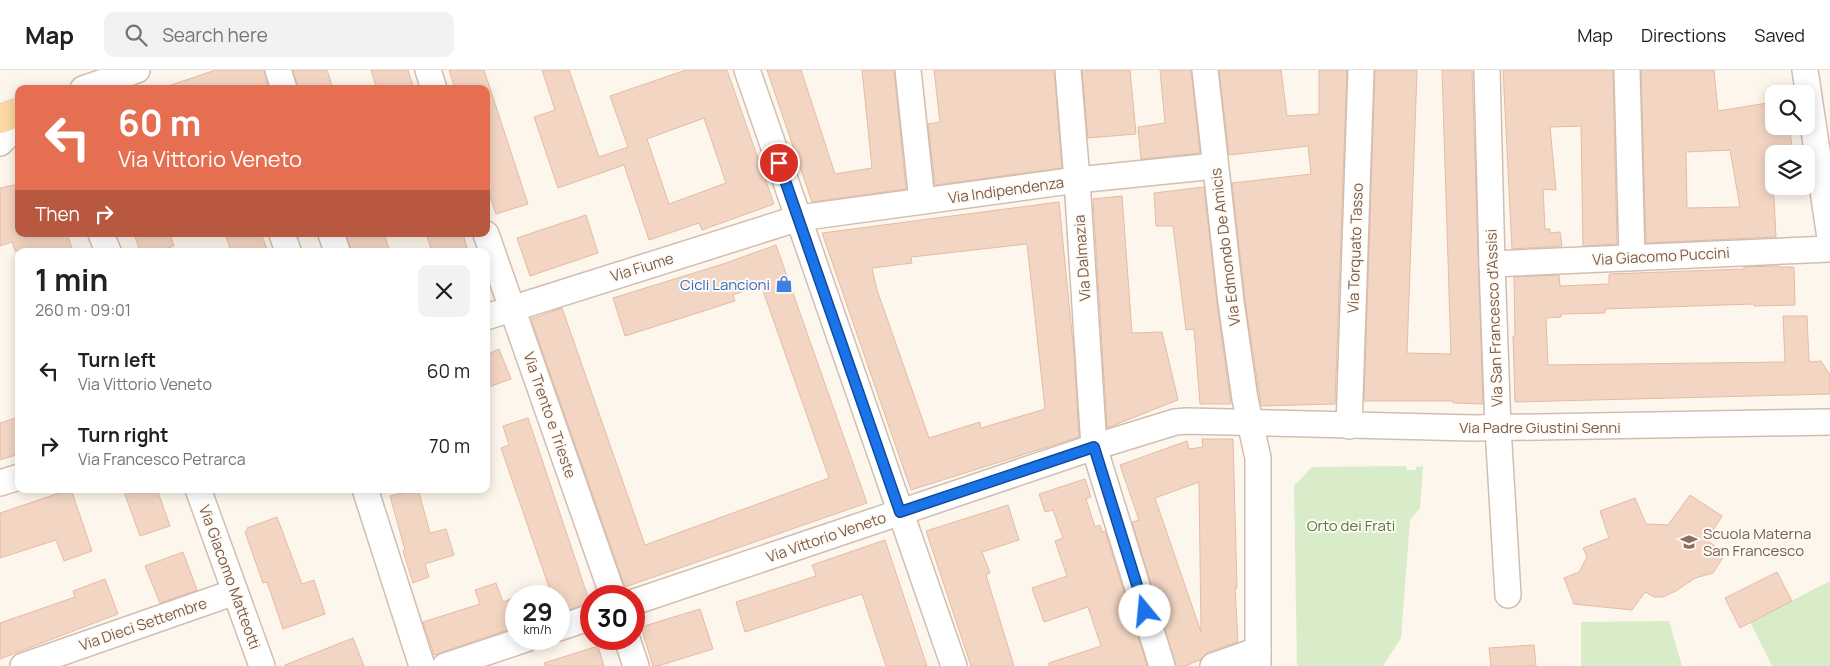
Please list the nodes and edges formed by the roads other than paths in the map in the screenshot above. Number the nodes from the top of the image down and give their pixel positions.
1 (137, 70) edge
2 (278, 70) edge
3 (428, 70) edge
4 (747, 70) edge
5 (908, 70) edge
6 (1068, 70) edge
7 (1205, 70) edge
8 (1361, 70) edge
9 (1487, 70) edge
10 (1627, 70) edge
11 (1805, 70) edge
12 (94, 85) edge
13 (283, 85) edge
14 (433, 85) edge
15 (15, 97) edge
16 (0, 99) edge
17 (15, 113) edge
18 (0, 119) edge
19 (15, 128) edge
20 (0, 144) edge
21 (1215, 166) junction
22 (1077, 180) junction
23 (922, 201) junction
24 (799, 218) junction
25 (487, 237) edge
26 (1830, 238) edge
27 (1830, 249) edge
28 (1632, 257) junction
29 (1492, 264) junction
30 (512, 308) junction
31 (490, 315) edge
32 (1830, 422) edge
33 (1250, 423) junction
34 (1282, 424) junction
35 (1349, 426) junction
36 (1498, 428) junction
37 (1094, 447) junction
38 (1258, 458) junction
39 (15, 478) edge
40 (0, 483) edge
41 (199, 493) edge
42 (366, 493) edge
43 (900, 512) junction
44 (609, 585) edge
45 (235, 592) junction
46 (1508, 595) dead end
47 (645, 598) edge
48 (505, 646) edge
49 (631, 650) edge
50 (1258, 658) edge
51 (24, 666) edge
52 (262, 666) edge
53 (422, 666) edge
54 (446, 666) edge
55 (636, 666) edge
56 (954, 666) edge
57 (1162, 666) edge
58 (1213, 666) edge

1 - 12 street
2 - 13 street
3 - 14 street
4 - 24 street
5 - 23 street
6 - 22 street, Via Dalmazia
7 - 21 street, Via Edmondo De Amicis
8 - 35 street, Via Torquato Tasso
9 - 29 street, Via San Francesco d'Assisi
10 - 28 street
11 - 26 street
15 - 16 main road
17 - 18 main road
19 - 20 street
21 - 22 street, Via Indipendenza
21 - 33 street, Via Edmondo De Amicis
22 - 23 street, Via Indipendenza
22 - 37 street, Via Dalmazia
23 - 24 street, Via Indipendenza
24 - 30 street, Via Fiume
24 - 43 street
25 - 30 street, Via Trento e Trieste
27 - 28 street, Via Giacomo Puccini
28 - 29 street, Via Giacomo Puccini
29 - 36 street, Via San Francesco d'Assisi
30 - 31 street, Via Fiume
30 - 44 street, Via Trento e Trieste
32 - 36 street, Via Padre Giustini Senni
33 - 34 street, Via Padre Giustini Senni
33 - 37 street, Via Vittorio Veneto
33 - 38 street, Via Edmondo De Amicis
34 - 35 street, Via Padre Giustini Senni
34 - 38 street
35 - 36 street, Via Padre Giustini Senni
36 - 46 street, Via San Francesco d'Assisi
37 - 43 street, Via Vittorio Veneto
37 - 57 street, Via Dalmazia
38 - 50 street, Via Edmondo De Amicis
39 - 40 street
41 - 45 street, Via Giacomo Matteotti
42 - 53 street
43 - 47 street, Via Vittorio Veneto
43 - 56 street
45 - 51 street, Via Dieci Settembre
45 - 52 street, Via Giacomo Matteotti
48 - 54 street
49 - 55 street
50 - 58 street

